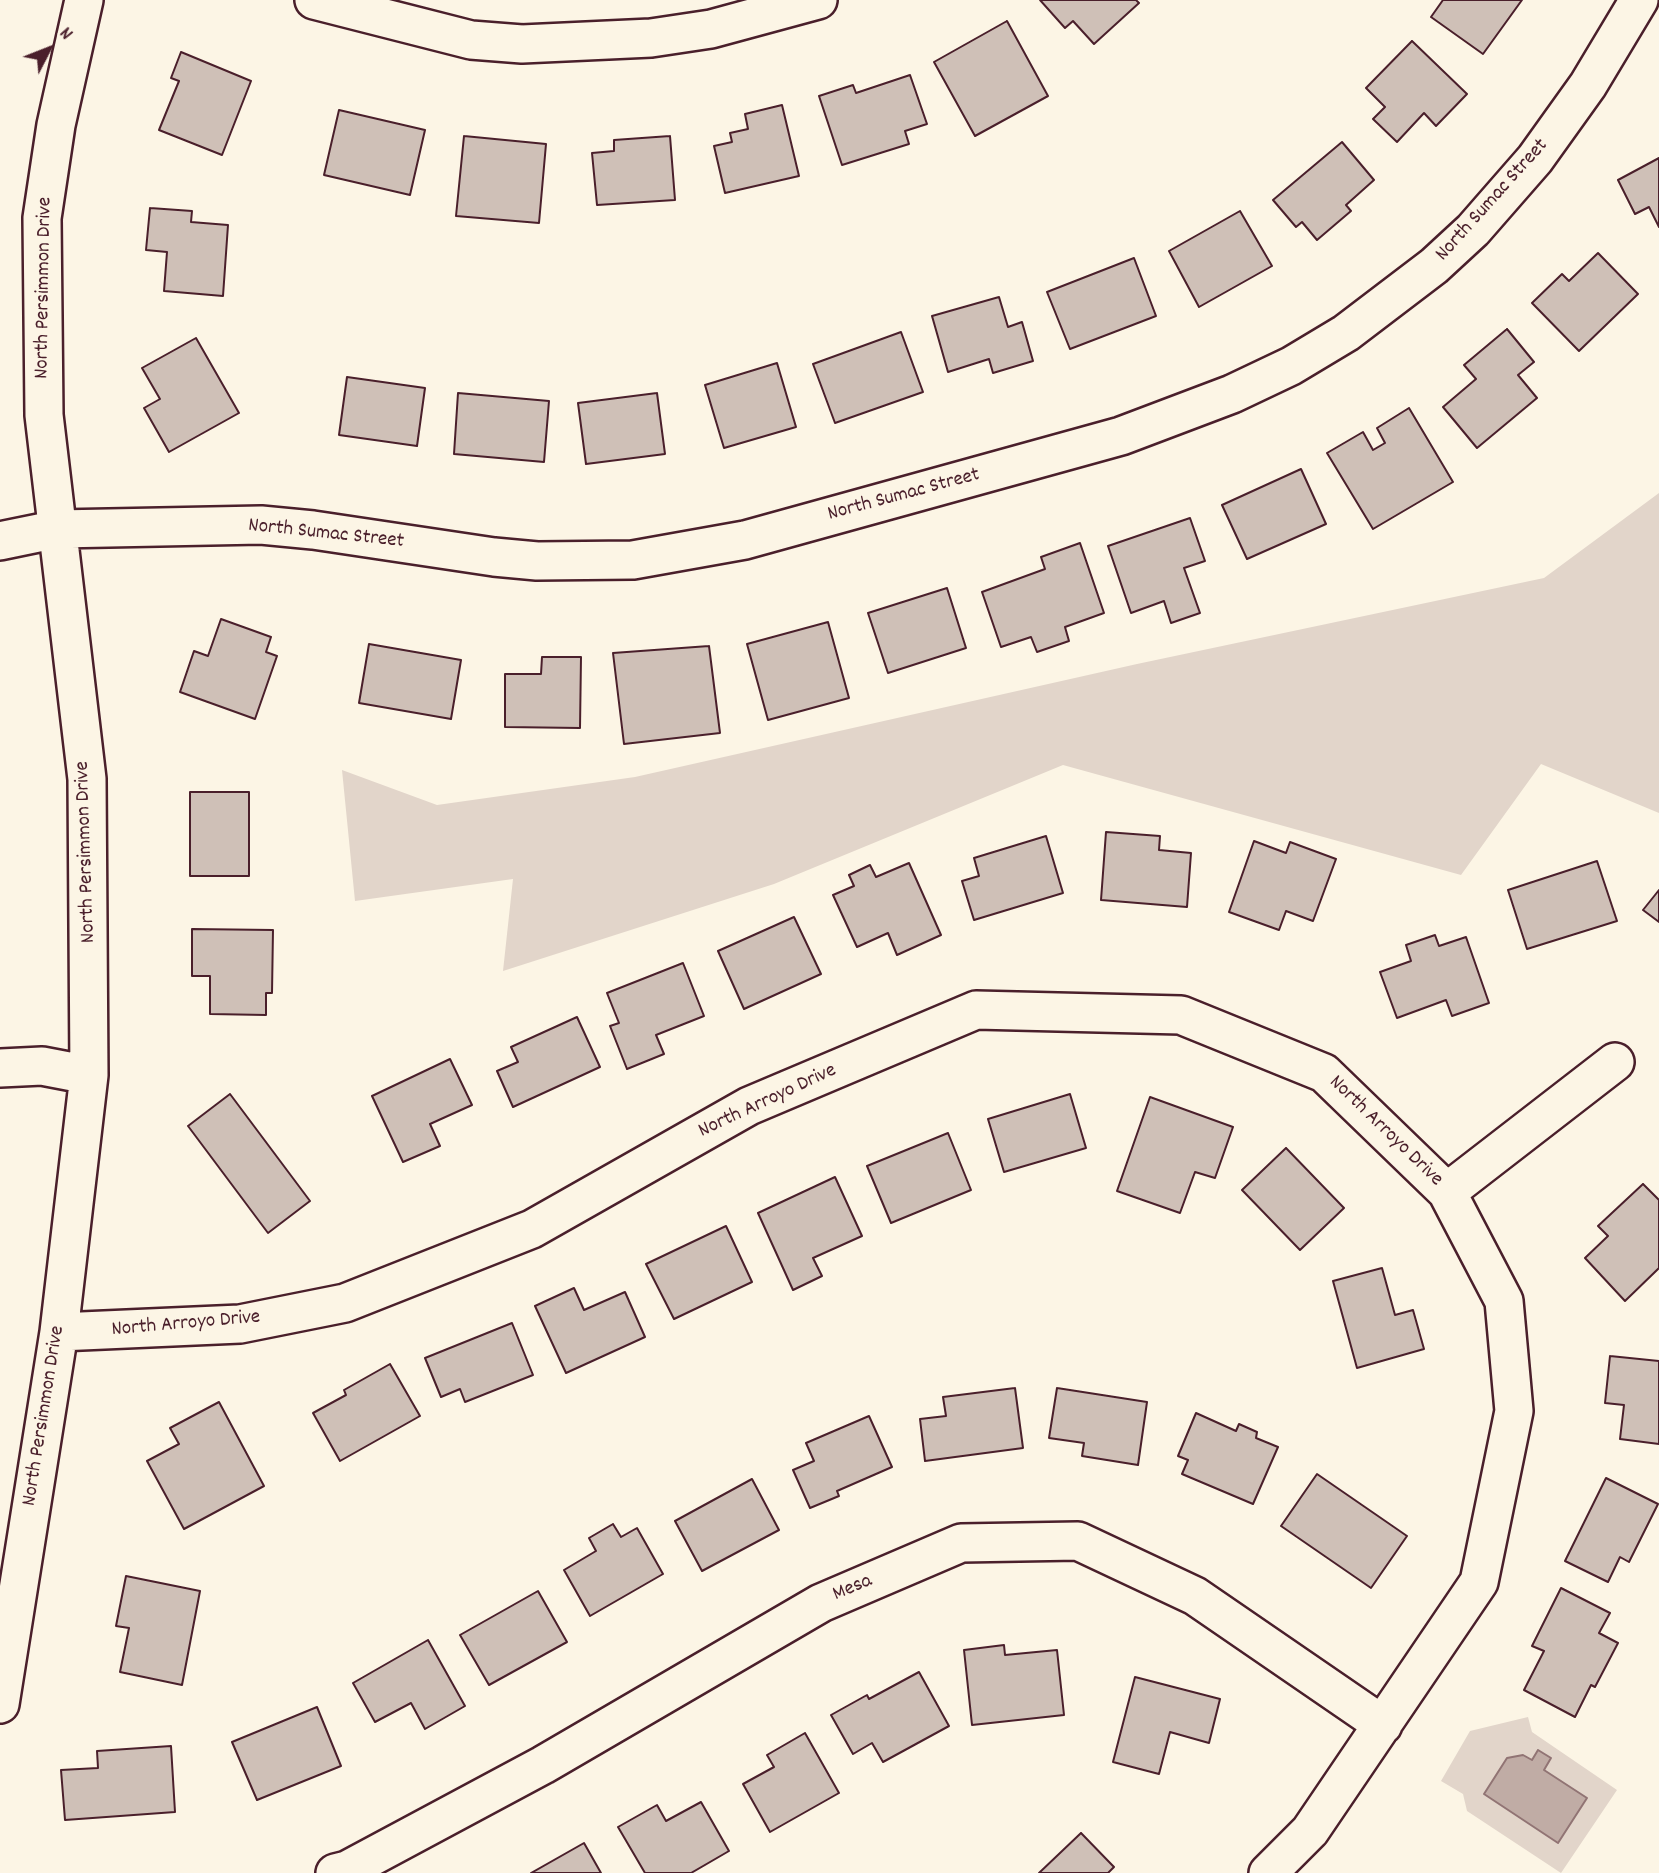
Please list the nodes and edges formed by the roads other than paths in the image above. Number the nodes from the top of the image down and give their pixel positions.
1 (84, 0) edge
2 (314, 0) edge
3 (818, 0) edge
4 (1645, 7) edge
5 (58, 529) junction
6 (0, 541) edge
7 (1615, 1062) dead end
8 (0, 1068) edge
9 (89, 1075) junction
10 (1447, 1192) junction
11 (59, 1332) junction
12 (0, 1704) edge
13 (1383, 1725) junction
14 (335, 1873) edge
15 (1268, 1873) edge

1 - 5 street, North Persimmon Drive
2 - 3 street
4 - 5 street, North Sumac Street
5 - 6 street, North Sumac Street
5 - 9 street, North Persimmon Drive
7 - 10 street, North Arroyo Drive
8 - 9 street
9 - 11 street, North Persimmon Drive
10 - 11 street, North Arroyo Drive
10 - 13 street, North Arroyo Drive
11 - 12 street, North Persimmon Drive
13 - 14 street, Mesa
13 - 15 street, North Arroyo Drive

